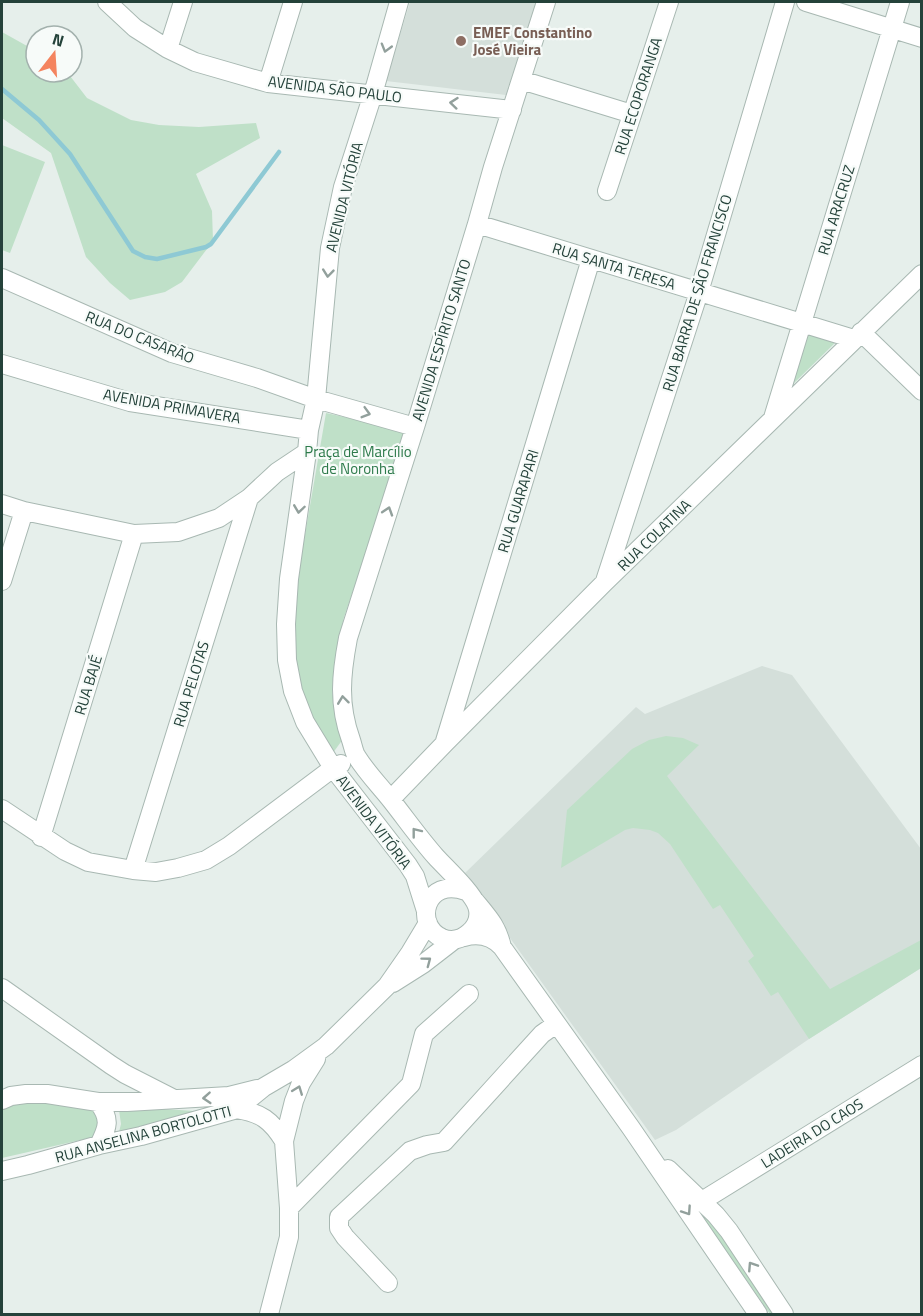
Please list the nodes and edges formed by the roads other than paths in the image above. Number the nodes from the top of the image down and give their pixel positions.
1 (107, 2) edge
2 (183, 2) edge
3 (293, 2) edge
4 (399, 2) edge
5 (546, 2) edge
6 (669, 2) edge
7 (784, 2) edge
8 (806, 2) edge
9 (900, 2) edge
10 (891, 28) junction
11 (921, 38) edge
12 (168, 49) junction
13 (521, 80) junction
14 (268, 83) junction
15 (373, 94) junction
16 (512, 110) junction
17 (632, 114) junction
18 (607, 191) dead end
19 (477, 224) junction
20 (591, 259) junction
21 (921, 274) edge
22 (2, 278) edge
23 (699, 292) junction
24 (801, 323) junction
25 (857, 335) junction
26 (2, 364) edge
27 (921, 391) edge
28 (316, 399) junction
29 (772, 420) junction
30 (415, 427) junction
31 (309, 430) junction
32 (307, 452) junction
33 (249, 498) junction
34 (2, 504) edge
35 (24, 512) junction
36 (134, 534) junction
37 (2, 581) edge
38 (604, 583) junction
39 (445, 743) junction
40 (356, 756) junction
41 (330, 763) junction
42 (391, 799) junction
43 (2, 809) edge
44 (41, 837) junction
45 (133, 870) junction
46 (470, 896) junction
47 (427, 917) junction
48 (459, 938) junction
49 (502, 947) junction
50 (387, 987) junction
51 (2, 988) edge
52 (469, 994) dead end
53 (556, 1024) junction
54 (326, 1046) junction
55 (921, 1065) edge
56 (125, 1074) junction
57 (264, 1088) junction
58 (2, 1100) edge
59 (176, 1100) junction
60 (104, 1102) junction
61 (237, 1109) junction
62 (630, 1128) junction
63 (284, 1141) junction
64 (99, 1145) junction
65 (2, 1171) edge
66 (702, 1201) junction
67 (289, 1208) junction
68 (388, 1282) dead end
69 (269, 1314) edge
70 (758, 1314) edge
71 (784, 1314) edge

1 - 12 street, AVENIDA SÃO PAULO
2 - 12 street
3 - 14 street
4 -> 15 street, AVENIDA VITÓRIA
5 - 13 street, AVENIDA ESPÍRITO SANTO
6 - 17 street, RUA ECOPORANGA
7 - 23 street, RUA BARRA DE SÃO FRANCISCO
8 - 10 street
9 - 10 street, RUA ARACRUZ
10 - 11 street
10 - 24 street, RUA ARACRUZ
12 - 14 street, AVENIDA SÃO PAULO
13 - 16 street, AVENIDA ESPÍRITO SANTO
13 - 17 street
14 - 15 street, AVENIDA SÃO PAULO
16 -> 15 street, AVENIDA SÃO PAULO
15 -> 28 street, AVENIDA VITÓRIA
16 - 19 street, AVENIDA ESPÍRITO SANTO
17 - 18 street, RUA ECOPORANGA
19 - 20 street, RUA SANTA TERESA
19 - 30 street, AVENIDA ESPÍRITO SANTO
20 - 23 street, RUA SANTA TERESA
20 - 39 street, RUA GUARAPARI
21 - 25 street, RUA COLATINA
22 - 28 street, RUA DO CASARÃO
23 - 24 street, RUA SANTA TERESA
23 - 38 street, RUA BARRA DE SÃO FRANCISCO
24 - 25 street, RUA SANTA TERESA
24 - 29 street, RUA ARACRUZ
25 - 27 street
25 - 29 street, RUA COLATINA
26 - 31 street, AVENIDA PRIMAVERA
28 -> 30 street
28 - 31 street, AVENIDA VITÓRIA
29 - 38 street, RUA COLATINA
40 -> 30 street, AVENIDA ESPÍRITO SANTO
31 - 32 street, AVENIDA VITÓRIA
32 - 33 street
32 -> 41 street, AVENIDA VITÓRIA
33 - 36 street
33 - 45 street, RUA PELOTAS
34 - 35 street
35 - 36 street
35 - 37 street
36 - 44 street, RUA BAJÉ
38 - 39 street, RUA COLATINA
39 - 42 street, RUA COLATINA
40 - 41 street
40 - 42 street, AVENIDA ESPÍRITO SANTO
41 - 45 street
41 - 47 street, AVENIDA VITÓRIA
46 -> 42 street, AVENIDA ESPÍRITO SANTO
43 - 44 street
44 - 45 street
46 - 47 street
46 - 48 street
46 - 49 street, AVENIDA ESPÍRITO SANTO
47 - 48 street
47 - 50 street
48 - 49 street
50 -> 48 street
49 - 53 street, AVENIDA ESPÍRITO SANTO
50 - 54 street
51 - 56 street
52 - 67 street
53 - 62 street, AVENIDA ESPÍRITO SANTO
53 - 68 street
54 - 57 street
63 -> 54 street
55 - 66 street, LADEIRA DO CAOS
56 - 59 street
56 - 60 street
57 -> 59 street, RUA ANSELINA BORTOLOTTI
57 - 61 street, RUA ANSELINA BORTOLOTTI
58 - 60 street, RUA ANSELINA BORTOLOTTI
59 - 60 street, RUA ANSELINA BORTOLOTTI
60 - 64 street
61 - 63 street
61 - 64 street, RUA ANSELINA BORTOLOTTI
62 - 66 street
62 -> 70 street
63 - 67 street
64 - 65 street, RUA ANSELINA BORTOLOTTI
71 -> 66 street
67 - 69 street

